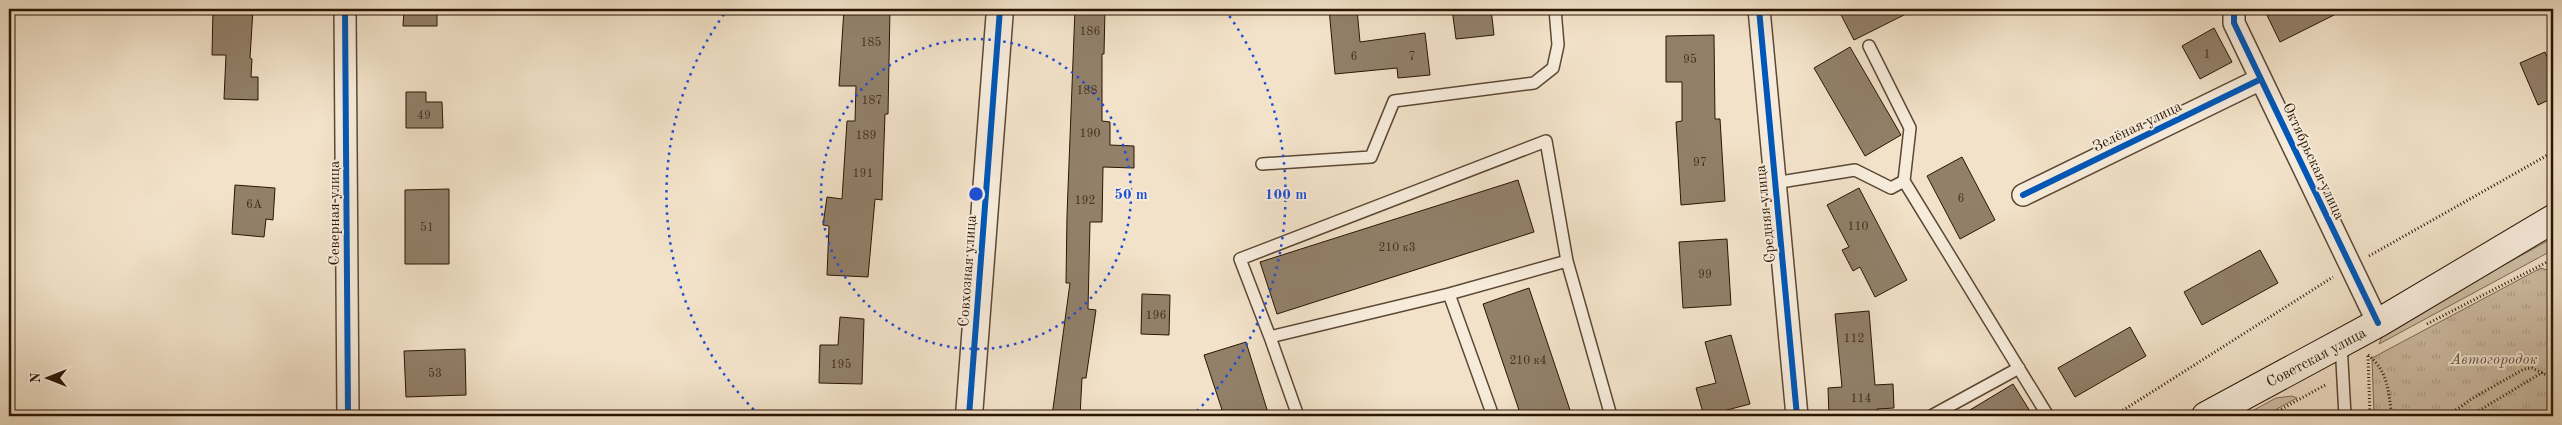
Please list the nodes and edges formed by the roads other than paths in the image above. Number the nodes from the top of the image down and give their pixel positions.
1 (345, 9) edge
2 (1000, 9) edge
3 (1555, 9) edge
4 (1759, 9) edge
5 (2234, 9) edge
6 (1869, 46) dead end
7 (2261, 80) junction
8 (1262, 164) dead end
9 (1904, 180) junction
10 (1774, 183) junction
11 (2023, 195) dead end
12 (2553, 219) edge
13 (1566, 261) junction
14 (1449, 294) junction
15 (2378, 323) junction
16 (1270, 337) junction
17 (2341, 344) junction
18 (2019, 368) junction
19 (1933, 415) edge
20 (348, 416) edge
21 (969, 416) edge
22 (1298, 416) edge
23 (1493, 416) edge
24 (1611, 416) edge
25 (1798, 416) edge
26 (2048, 416) edge
27 (2206, 416) edge
28 (2345, 416) edge

1 - 20 street, Северная улица
2 - 21 street, Совхозная улица
3 - 8 lane
4 - 10 street, Средняя улица
5 - 7 street, Октябрьская улица
6 - 9 lane
7 - 11 street, Зелёная улица
7 - 15 street, Октябрьская улица
9 - 10 lane
9 - 18 lane
10 - 25 street, Средняя улица
12 - 15 main road, Советская улица
13 - 14 lane
13 - 16 lane
13 - 24 lane
14 - 16 lane
14 - 23 lane
15 - 17 main road, Советская улица
16 - 22 lane
17 - 27 main road, Советская улица
17 - 28 lane
18 - 19 lane
18 - 26 lane

